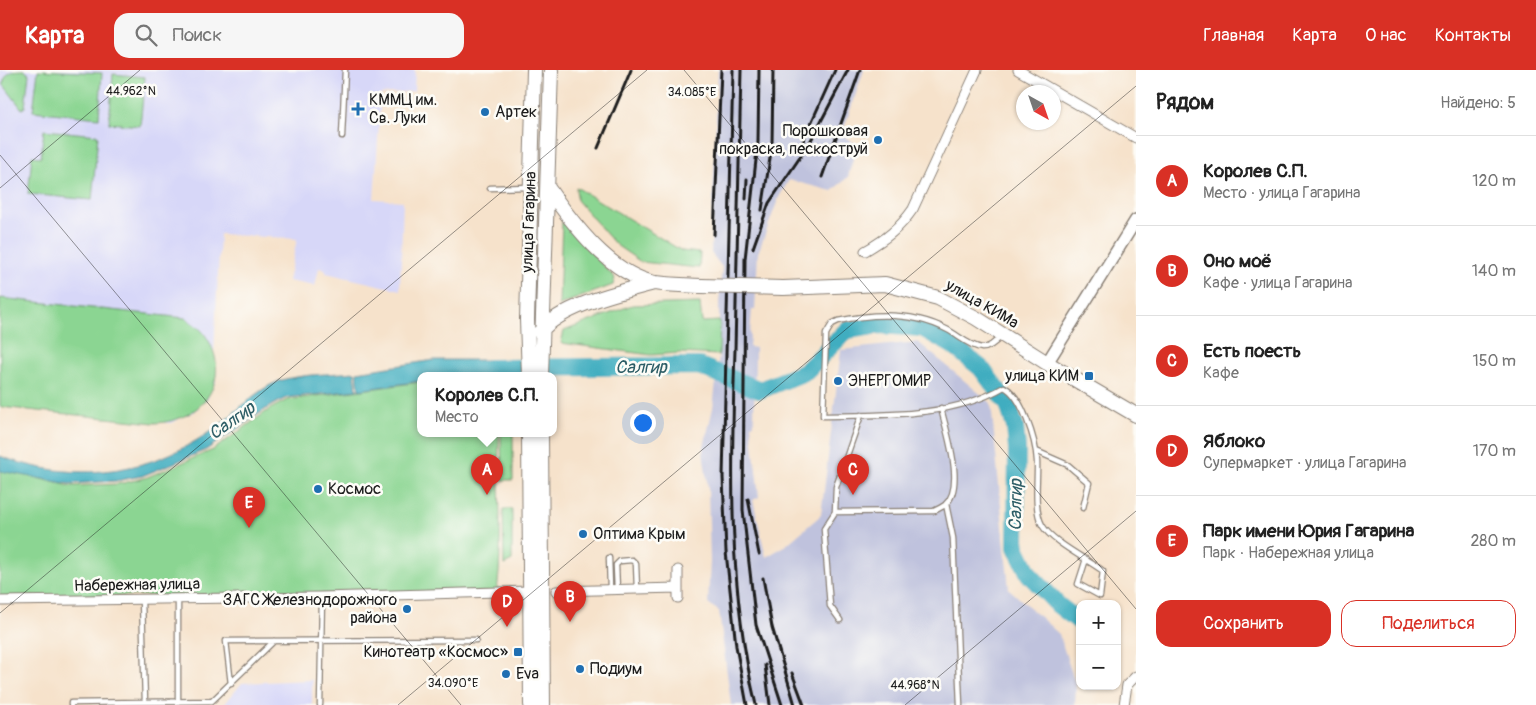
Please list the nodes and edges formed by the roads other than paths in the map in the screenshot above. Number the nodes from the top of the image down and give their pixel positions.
1 (345, 70) edge
2 (534, 70) edge
3 (977, 70) edge
4 (1018, 70) edge
5 (554, 72) edge
6 (342, 136) dead end
7 (1136, 138) edge
8 (531, 162) junction
9 (530, 187) junction
10 (490, 188) dead end
11 (549, 190) junction
12 (1136, 220) edge
13 (865, 251) dead end
14 (655, 283) junction
15 (542, 329) junction
16 (1002, 335) junction
17 (535, 348) junction
18 (1047, 364) junction
19 (530, 372) edge
20 (540, 372) edge
21 (940, 408) junction
22 (1136, 415) edge
23 (861, 416) junction
24 (529, 437) edge
25 (541, 437) edge
26 (1036, 451) junction
27 (946, 504) junction
28 (1083, 508) dead end
29 (835, 512) junction
30 (609, 558) dead end
31 (1086, 558) junction
32 (678, 570) dead end
33 (637, 588) junction
34 (678, 588) junction
35 (613, 589) junction
36 (556, 590) joint
37 (536, 591) junction
38 (322, 597) junction
39 (678, 598) dead end
40 (178, 599) junction
41 (142, 600) junction
42 (0, 601) edge
43 (840, 620) dead end
44 (476, 640) dead end
45 (274, 641) junction
46 (321, 641) junction
47 (1133, 678) edge
48 (231, 684) junction
49 (145, 702) junction
50 (178, 702) junction
51 (71, 705) edge
52 (320, 705) edge
53 (532, 705) edge
54 (543, 705) edge
55 (960, 705) edge
56 (1124, 705) edge

1 - 6 lane
2 - 8 main road, улица Гагарина
3 - 13 street
4 - 7 street
5 - 11 main road, улица Гагарина
8 - 9 main road, улица Гагарина
8 - 11 main road
9 - 10 lane
9 - 17 main road, улица Гагарина
11 - 14 main road
11 - 15 main road, улица Гагарина
12 - 18 street
14 - 15 main road
14 - 16 main road, улица КИМа, bridge
15 - 17 main road, улица Гагарина
16 - 18 main road, улица КИМа
16 - 23 lane
17 - 19 main road
17 - 20 main road, улица Гагарина
18 - 22 main road, улица КИМа
21 - 23 lane
21 - 26 lane
21 - 27 lane
23 - 29 lane
24 - 37 main road
25 - 37 main road
26 - 28 lane
26 - 31 lane
27 - 29 lane
27 - 55 lane
29 - 43 lane
30 - 35 lane
31 - 31 lane
32 - 34 street
33 - 34 street
33 - 35 street
33 - 35 lane
34 - 39 street
35 - 36 street
36 - 37 lane
37 - 38 street, Набережная улица
37 - 53 main road
37 - 54 main road
38 - 40 street, Набережная улица
38 - 46 lane
40 - 41 street, Набережная улица
40 - 50 lane
41 - 42 street, Набережная улица
41 - 49 lane
44 - 46 lane
45 - 46 lane
45 - 48 lane
45 - 48 lane
46 - 52 lane
47 - 56 street
48 - 50 lane
49 - 50 lane
49 - 51 lane

